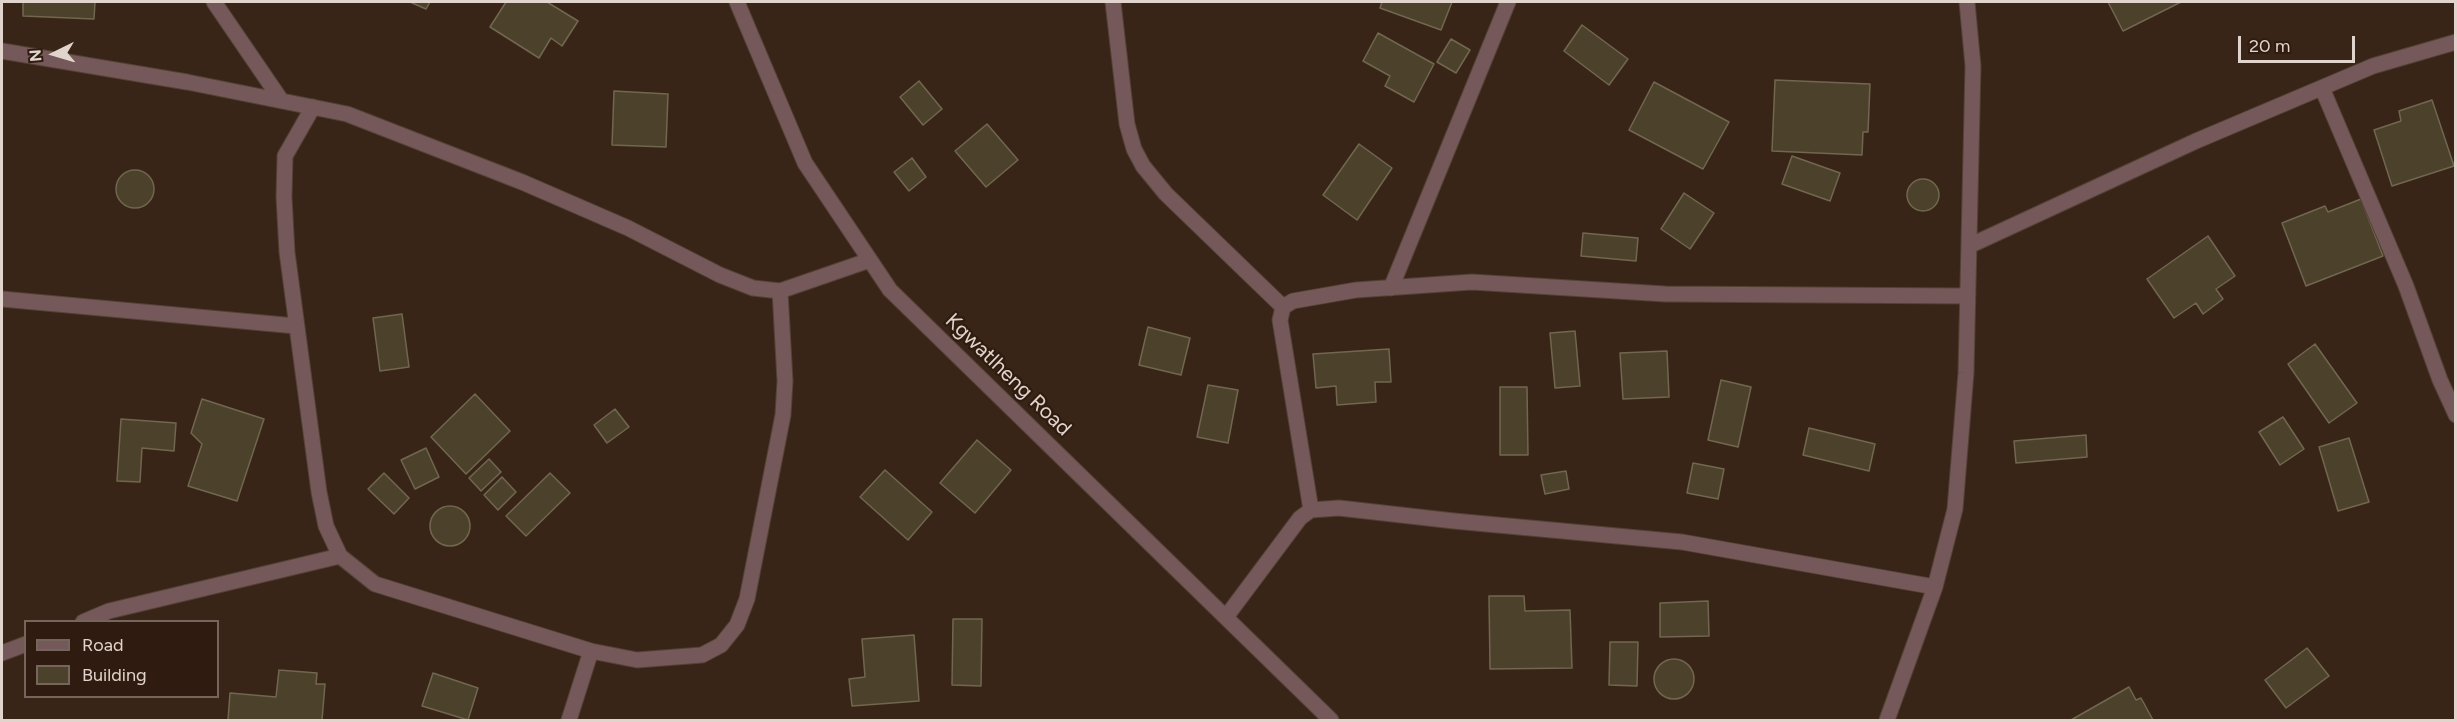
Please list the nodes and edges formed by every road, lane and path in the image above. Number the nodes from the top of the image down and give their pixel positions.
1 (214, 2) edge
2 (737, 2) edge
3 (1113, 2) edge
4 (1508, 2) edge
5 (1967, 2) edge
6 (2456, 42) edge
7 (2, 51) edge
8 (2322, 88) junction
9 (280, 100) junction
10 (313, 106) junction
11 (1969, 246) junction
12 (870, 260) junction
13 (1391, 288) junction
14 (780, 291) junction
15 (1967, 296) junction
16 (2, 299) edge
17 (1283, 307) junction
18 (296, 326) junction
19 (2456, 415) edge
20 (1311, 510) junction
21 (340, 556) junction
22 (1935, 587) junction
23 (1226, 617) junction
24 (86, 620) edge
25 (24, 645) edge
26 (591, 651) junction
27 (2, 653) edge
28 (569, 720) edge
29 (1331, 720) edge
30 (1887, 720) edge

1 - 9 street
2 - 12 street, Kgwatlheng Road
3 - 17 street
4 - 13 street
5 - 11 street
6 - 8 street
7 - 9 street
8 - 11 street
8 - 19 street
9 - 10 street
10 - 14 street
10 - 18 street
11 - 15 street
12 - 14 street
12 - 23 street, Kgwatlheng Road
13 - 15 street
13 - 17 street
14 - 26 street
15 - 22 street
16 - 18 street
17 - 20 street
18 - 21 street
20 - 22 street
20 - 23 street
21 - 24 street
21 - 26 street
22 - 30 street
23 - 29 street, Kgwatlheng Road
25 - 27 street
26 - 28 street

